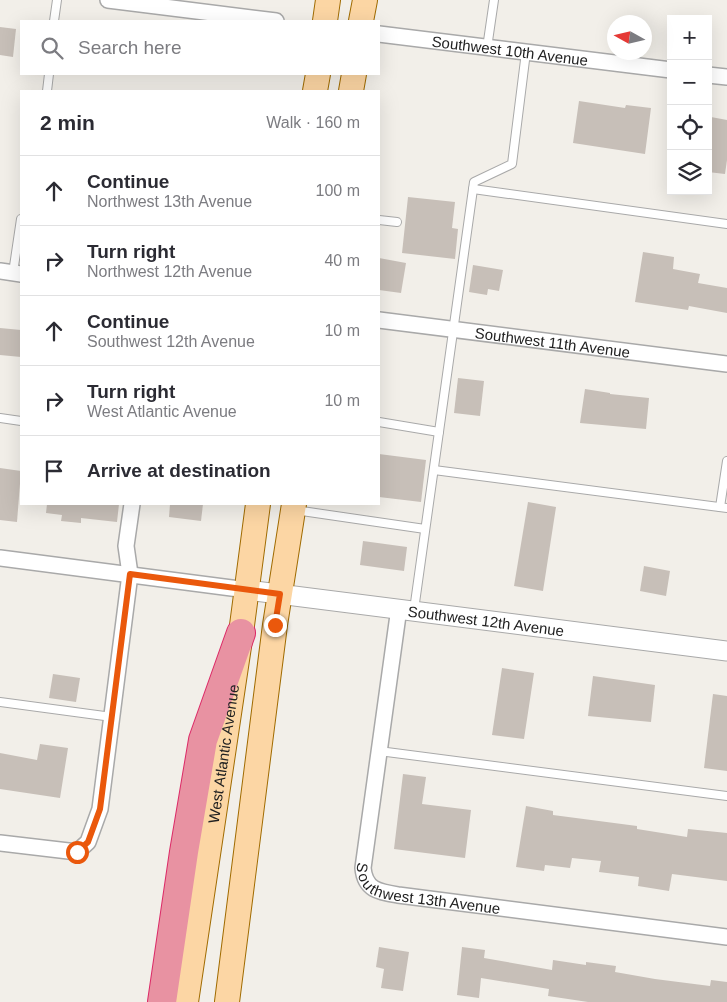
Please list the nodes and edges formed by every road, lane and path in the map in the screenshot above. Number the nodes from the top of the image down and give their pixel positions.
1 (56, 0) edge
2 (108, 0) edge
3 (328, 0) edge
4 (365, 0) edge
5 (494, 0) edge
6 (54, 20) edge
7 (268, 20) edge
8 (325, 20) edge
9 (361, 20) edge
10 (380, 34) edge
11 (487, 48) junction
12 (526, 52) junction
13 (667, 70) edge
14 (49, 75) edge
15 (318, 75) edge
16 (354, 75) edge
17 (712, 76) edge
18 (727, 78) edge
19 (47, 90) edge
20 (316, 90) edge
21 (351, 90) edge
22 (473, 189) junction
23 (380, 220) edge
24 (398, 222) dead end
25 (727, 224) edge
26 (20, 225) edge
27 (12, 273) edge
28 (380, 320) edge
29 (454, 330) junction
30 (727, 364) edge
31 (0, 418) edge
32 (20, 421) edge
33 (380, 422) edge
34 (439, 432) junction
35 (727, 461) edge
36 (434, 470) junction
37 (132, 505) edge
38 (258, 505) edge
39 (293, 507) edge
40 (724, 508) edge
41 (425, 529) junction
42 (0, 558) edge
43 (130, 574) junction
44 (247, 590) junction
45 (280, 594) junction
46 (407, 609) junction
47 (241, 633) junction
48 (727, 650) edge
49 (0, 702) edge
50 (112, 718) junction
51 (379, 752) junction
52 (727, 796) edge
53 (0, 843) edge
54 (727, 937) edge
55 (169, 955) junction
56 (157, 1002) edge
57 (162, 1002) edge
58 (186, 1002) edge
59 (227, 1002) edge

1 - 6 lane
2 - 7 street
3 - 8 main road
4 - 9 main road
5 - 11 lane
10 - 11 street, Southwest 10th Avenue
11 - 12 street, Southwest 10th Avenue
12 - 13 street, Southwest 10th Avenue
12 - 22 lane
14 - 19 lane
15 - 20 main road
16 - 21 main road
17 - 18 street
22 - 25 lane
22 - 29 lane
23 - 24 lane
26 - 27 lane
28 - 29 street, Southwest 11th Avenue
29 - 30 street, Southwest 11th Avenue
29 - 34 lane
31 - 32 lane
33 - 34 lane
34 - 36 lane
35 - 40 lane
36 - 40 lane
36 - 41 lane
37 - 43 street
38 - 44 main road, West Atlantic Avenue
39 - 41 lane
39 - 45 main road
41 - 46 lane
42 - 43 street
43 - 44 street
43 - 50 street
44 - 45 street, Southwest 12th Avenue
44 - 47 main road, West Atlantic Avenue
45 - 46 street, Southwest 12th Avenue
45 - 59 main road
46 - 48 street, Southwest 12th Avenue
46 - 51 street, Southwest 13th Avenue
47 - 55 highway
47 - 58 main road, West Atlantic Avenue
49 - 50 lane
50 - 53 street
51 - 52 lane
51 - 54 street, Southwest 13th Avenue
55 - 56 highway
55 - 57 highway

